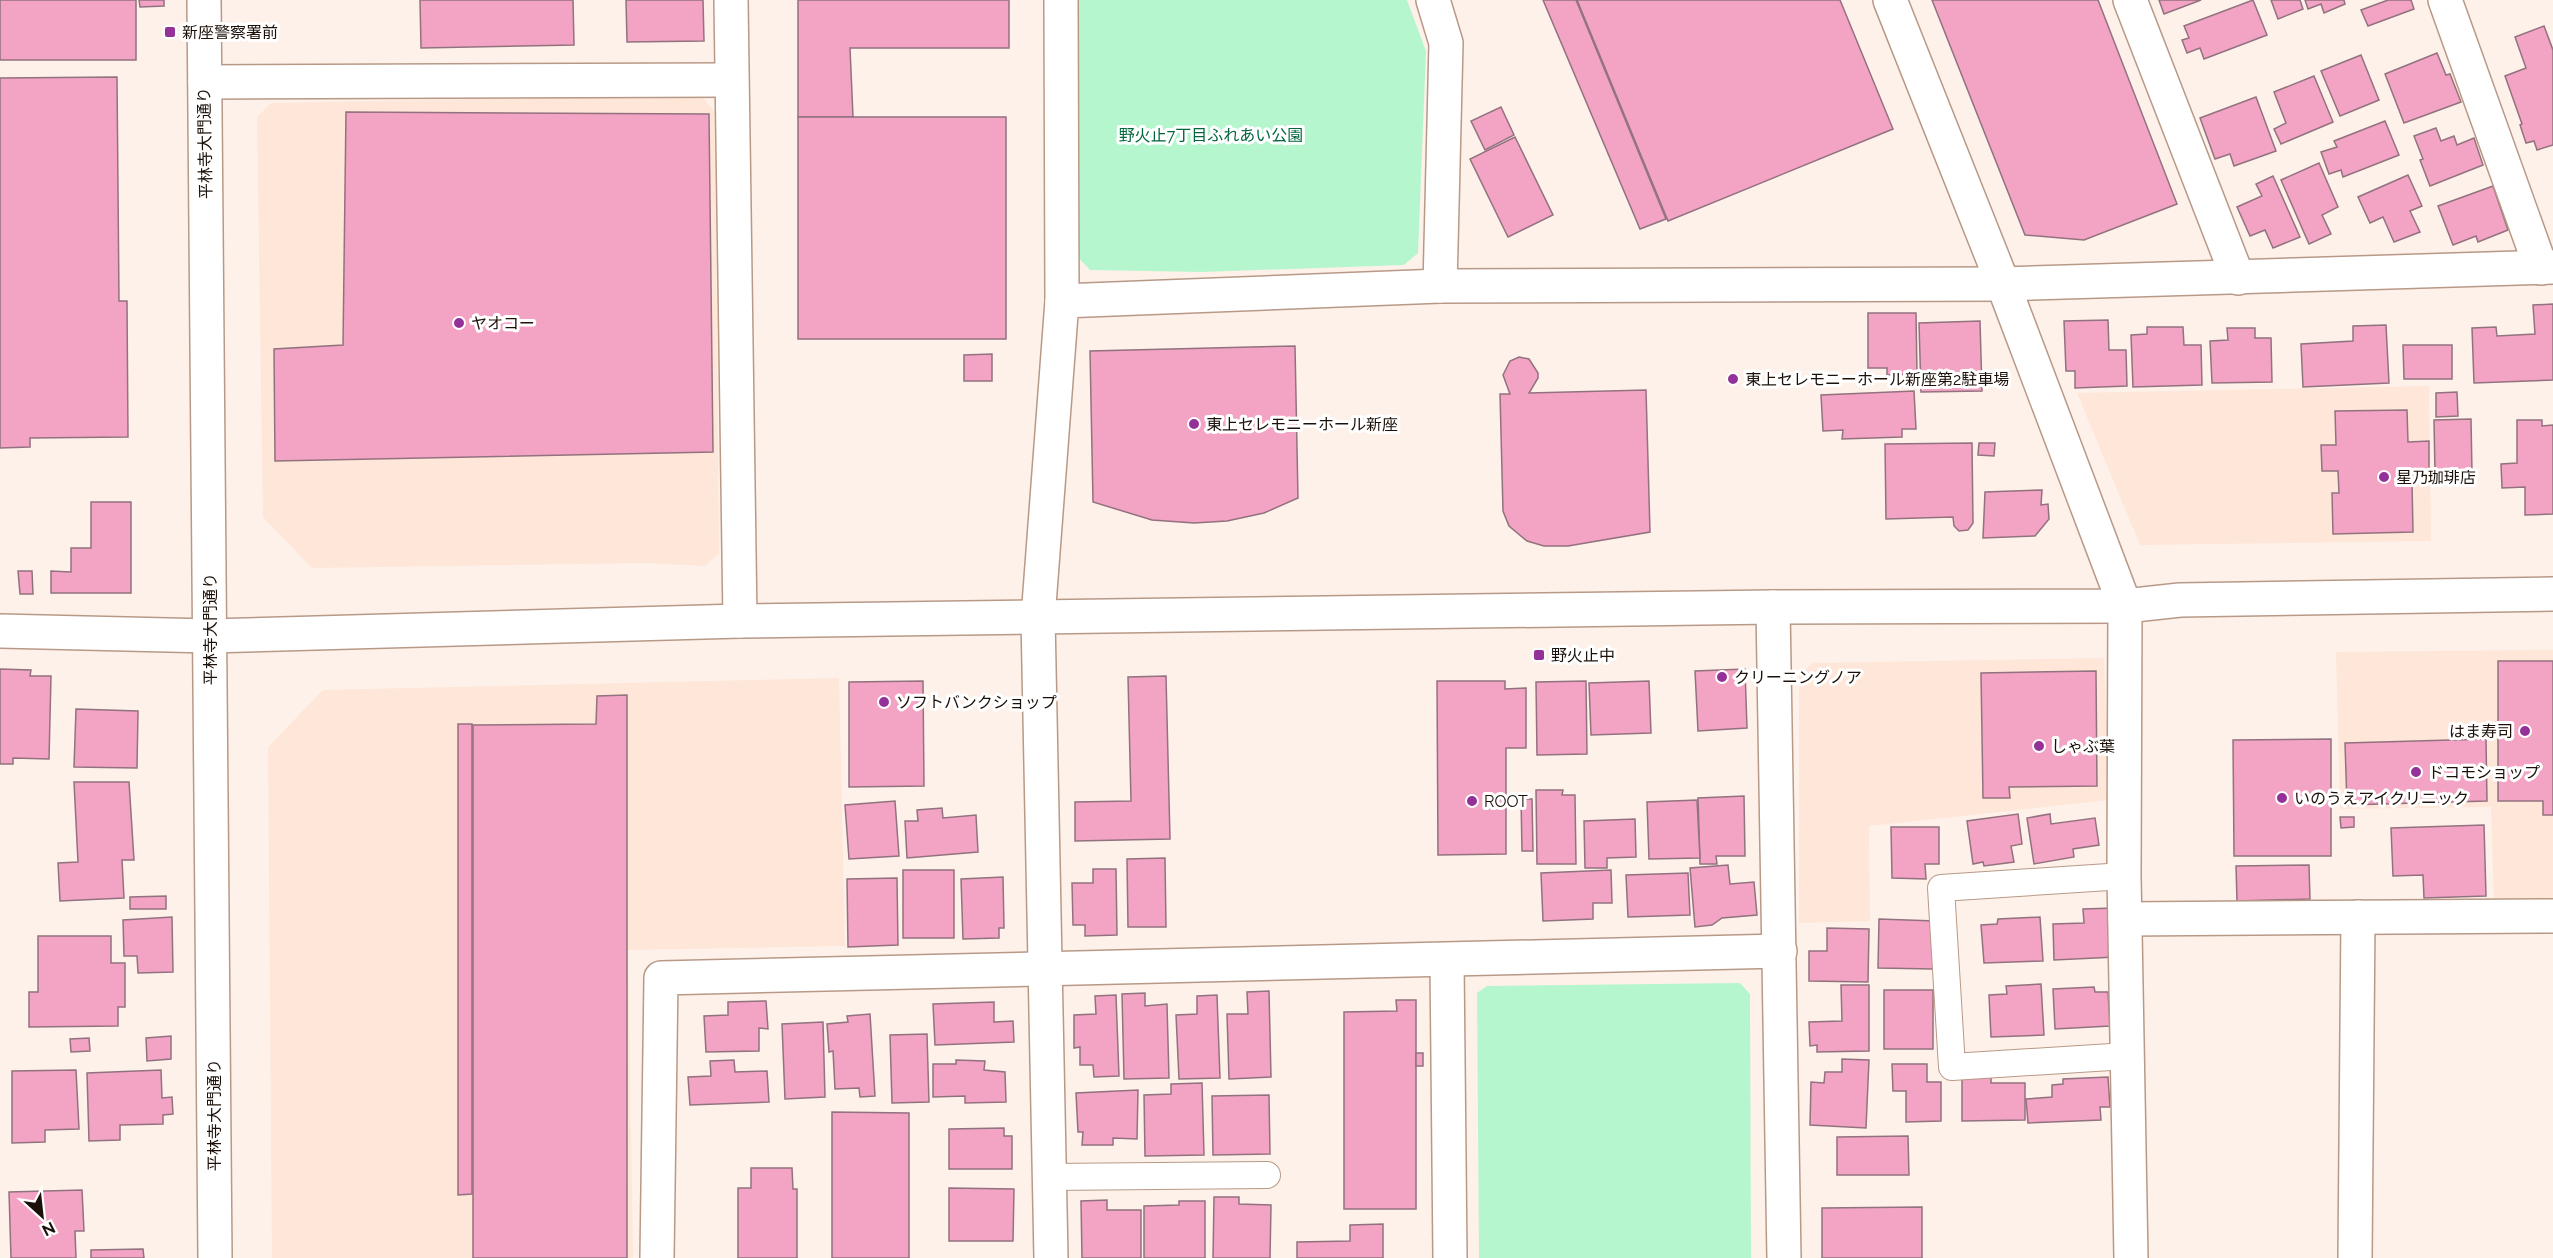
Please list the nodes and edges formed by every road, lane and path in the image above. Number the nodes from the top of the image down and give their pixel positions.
1 (204, 0) edge
2 (731, 0) edge
3 (1060, 0) edge
4 (1433, 0) edge
5 (1890, 0) edge
6 (2130, 0) edge
7 (2445, 0) edge
8 (730, 80) junction
9 (205, 82) junction
10 (2547, 267) edge
11 (2238, 278) junction
12 (2003, 284) junction
13 (1440, 286) junction
14 (1062, 301) junction
15 (2553, 594) edge
16 (2126, 606) junction
17 (1773, 607) junction
18 (1038, 618) junction
19 (740, 621) junction
20 (0, 631) edge
21 (210, 636) junction
22 (2124, 876) junction
23 (2553, 916) edge
24 (2358, 917) junction
25 (2125, 919) junction
26 (1780, 951) junction
27 (1447, 961) junction
28 (1045, 969) junction
29 (2127, 1056) junction
30 (1268, 1174) dead end
31 (1049, 1177) junction
32 (215, 1258) edge
33 (657, 1258) edge
34 (1051, 1258) edge
35 (1450, 1258) edge
36 (1784, 1258) edge
37 (2131, 1258) edge
38 (2355, 1258) edge

1 - 9 street, 平林寺大門通り
2 - 8 street
3 - 14 street
4 - 13 street
5 - 12 street
6 - 11 street
7 - 10 street
8 - 9 street
8 - 19 street
9 - 21 street, 平林寺大門通り
10 - 11 street
11 - 12 street
12 - 13 street
12 - 16 street
13 - 14 street
14 - 18 street
15 - 16 street
16 - 17 street
16 - 22 street
17 - 18 street
17 - 26 street
18 - 19 street
18 - 28 street
19 - 21 street
20 - 21 street
21 - 32 street, 平林寺大門通り
22 - 25 street
22 - 29 lane
23 - 24 street
24 - 25 street
24 - 38 street
25 - 29 street
26 - 27 street
26 - 36 street
27 - 28 street
27 - 35 street
28 - 31 street
28 - 33 street
29 - 37 street
30 - 31 lane
31 - 34 street

